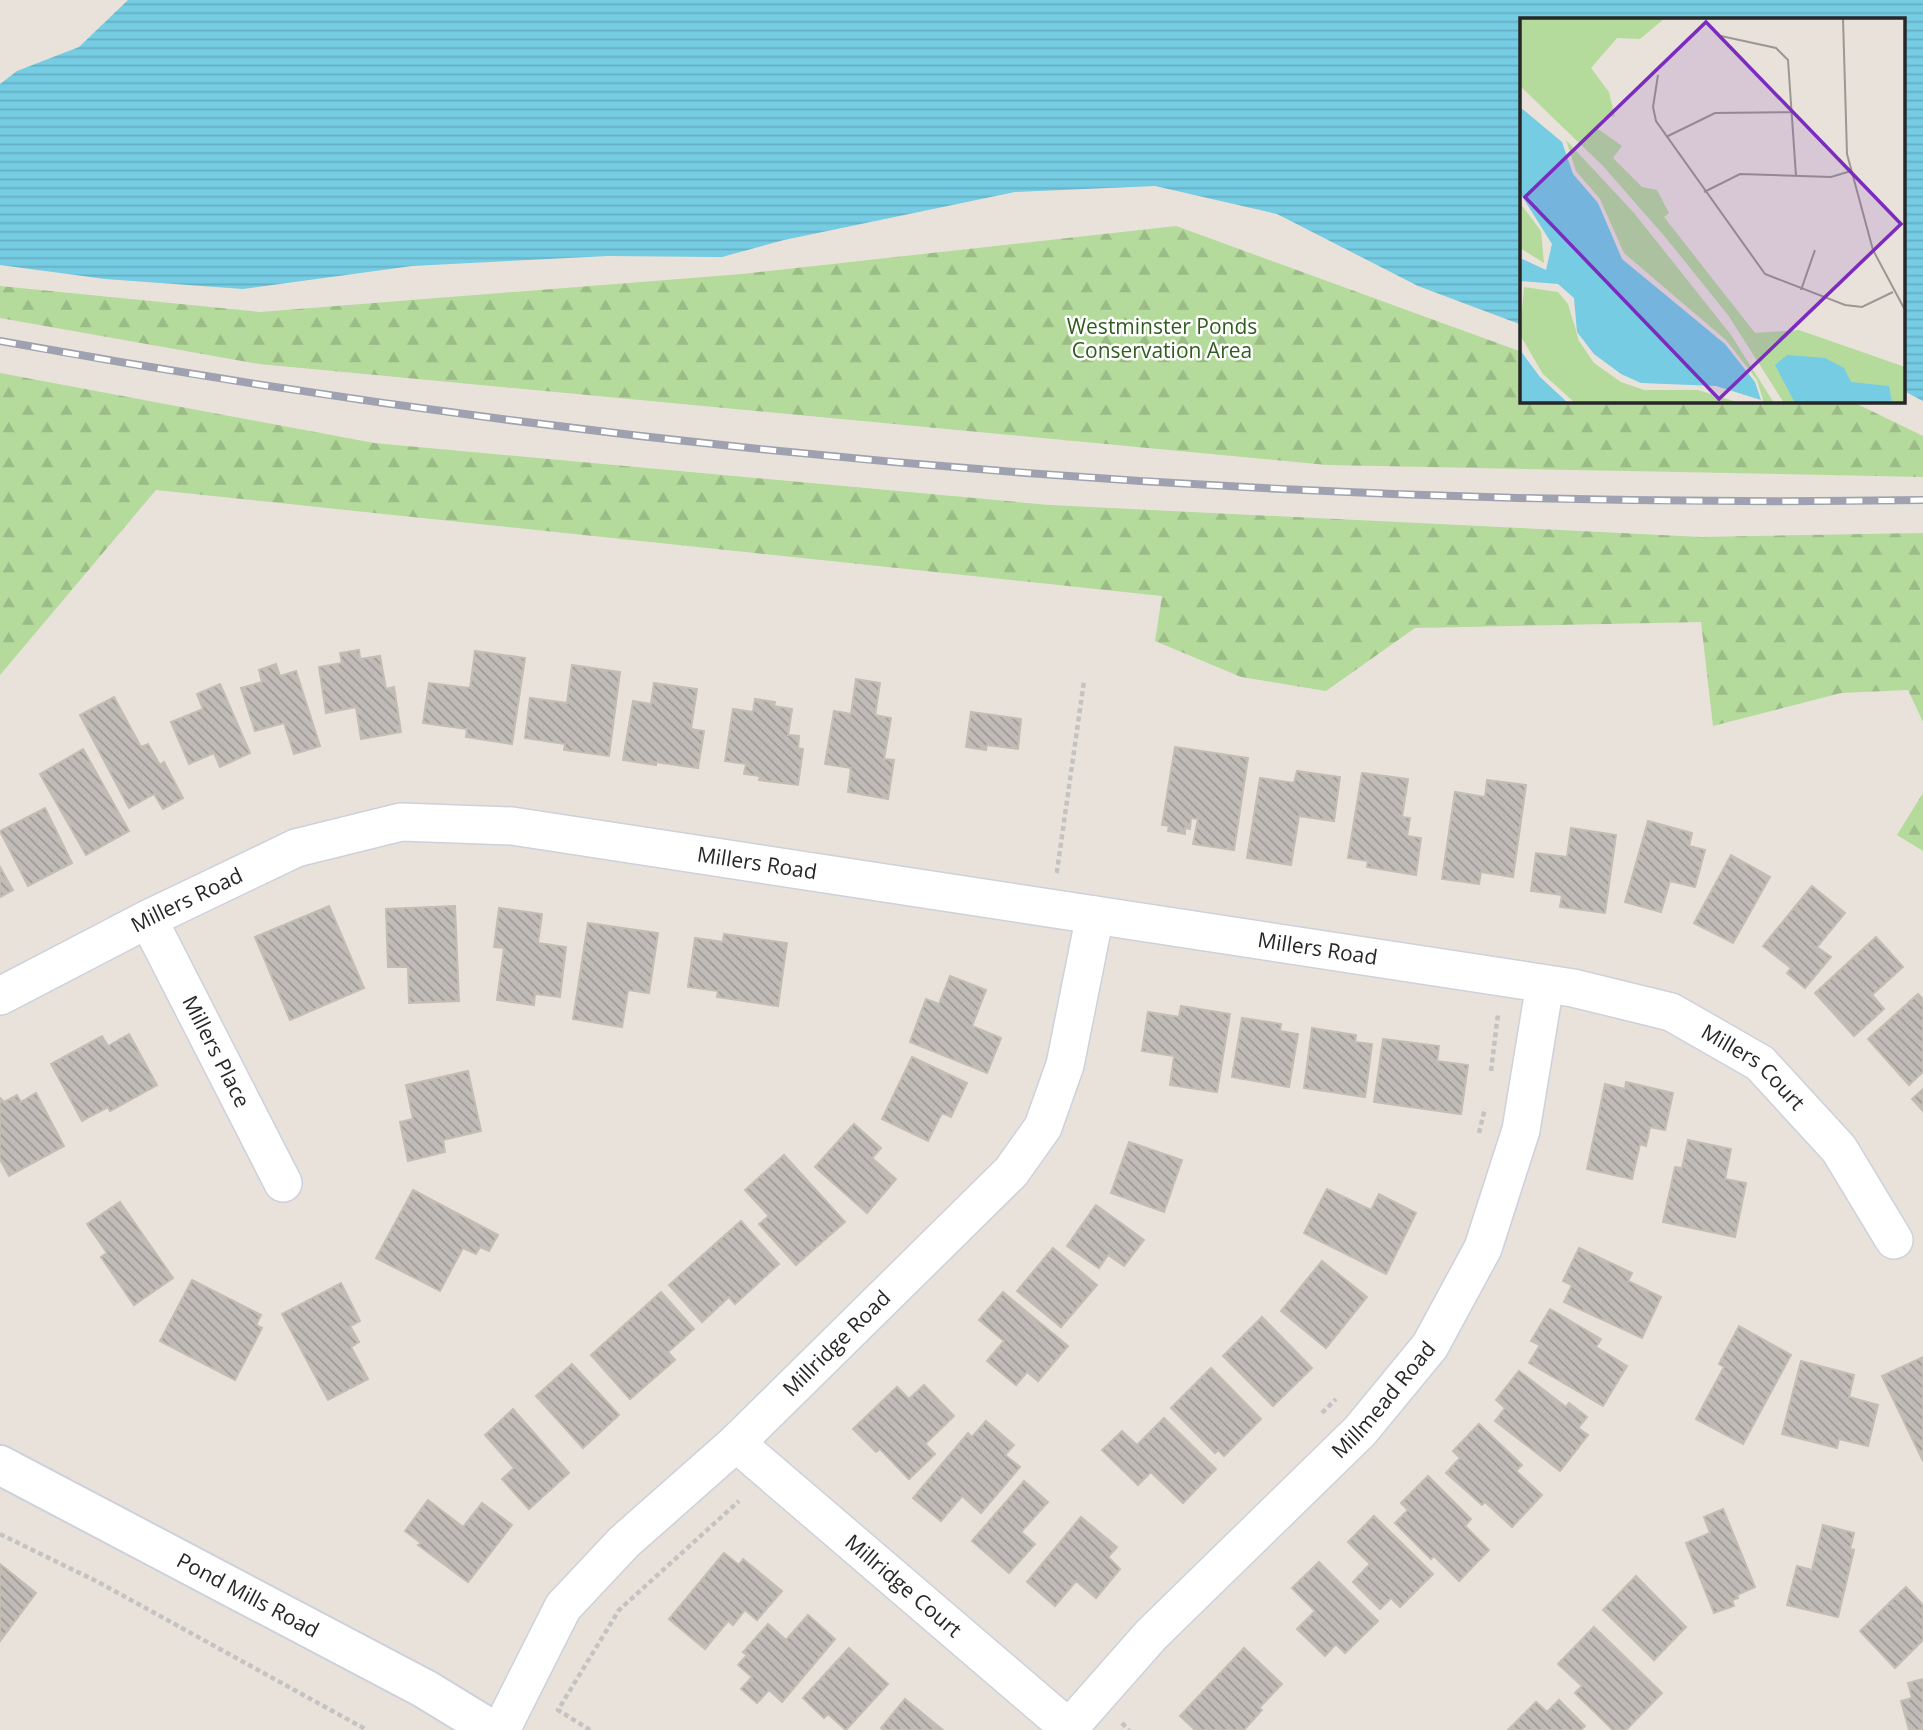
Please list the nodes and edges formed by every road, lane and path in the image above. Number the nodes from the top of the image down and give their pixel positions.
1 (1084, 681) dead end
2 (1057, 871) dead end
3 (1095, 915) junction
4 (148, 919) junction
5 (1545, 984) junction
6 (0, 996) edge
7 (1499, 1014) dead end
8 (1490, 1074) dead end
9 (1487, 1098) dead end
10 (1478, 1137) dead end
11 (283, 1183) dead end
12 (1894, 1240) dead end
13 (1339, 1395) dead end
14 (1320, 1416) dead end
15 (736, 1443) junction
16 (0, 1465) edge
17 (739, 1501) dead end
18 (0, 1534) edge
19 (1070, 1729) edge
20 (367, 1730) edge
21 (492, 1730) edge
22 (501, 1730) edge
23 (590, 1730) edge

1 - 2 path
3 - 4 street, Millers Road
3 - 5 street, Millers Road
3 - 15 street, Millridge Road
4 - 6 street, Millers Road
4 - 11 street, Millers Place
5 - 12 street, Millers Court
5 - 19 street, Millmead Road
7 - 8 path
9 - 10 path
13 - 14 path
15 - 19 street, Millridge Court
15 - 22 street, Millridge Road
16 - 21 main road, Pond Mills Road
17 - 23 path
18 - 20 path

